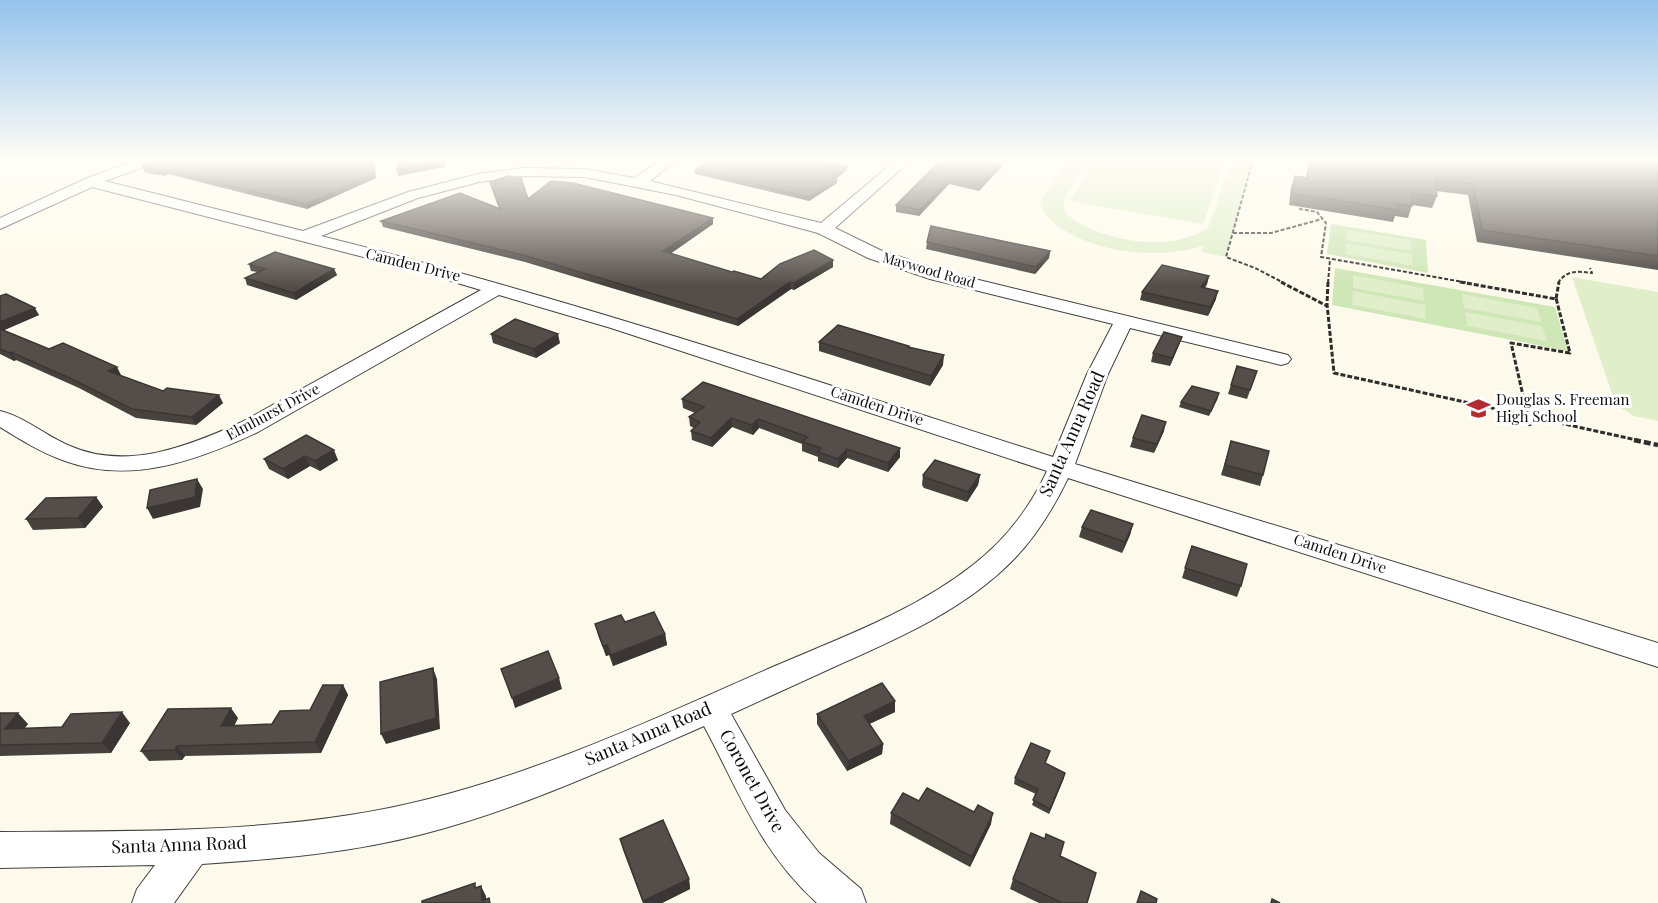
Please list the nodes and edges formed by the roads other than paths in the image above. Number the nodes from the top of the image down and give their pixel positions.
1 (47, 202) edge
2 (168, 202) edge
3 (394, 202) edge
4 (723, 202) edge
5 (855, 202) edge
6 (0, 224) edge
7 (824, 229) junction
8 (303, 237) junction
9 (498, 288) junction
10 (1125, 321) junction
11 (1281, 359) dead end
12 (0, 418) edge
13 (1062, 466) junction
14 (1658, 655) edge
15 (711, 708) junction
16 (192, 847) junction
17 (0, 850) edge
18 (151, 903) edge
19 (846, 903) edge

1 - 6 street
2 - 8 street, Camden Drive
3 - 8 street, Maywood Road
4 - 7 street, Maywood Road
5 - 7 street
7 - 10 street, Maywood Road
8 - 9 street, Camden Drive
9 - 12 street, Elmhurst Drive
9 - 13 street, Camden Drive
10 - 11 street, Maywood Road
10 - 13 street, Santa Anna Road
13 - 14 street, Camden Drive
13 - 15 street, Santa Anna Road
15 - 16 street, Santa Anna Road
15 - 19 street, Coronet Drive
16 - 17 street, Santa Anna Road
16 - 18 street

